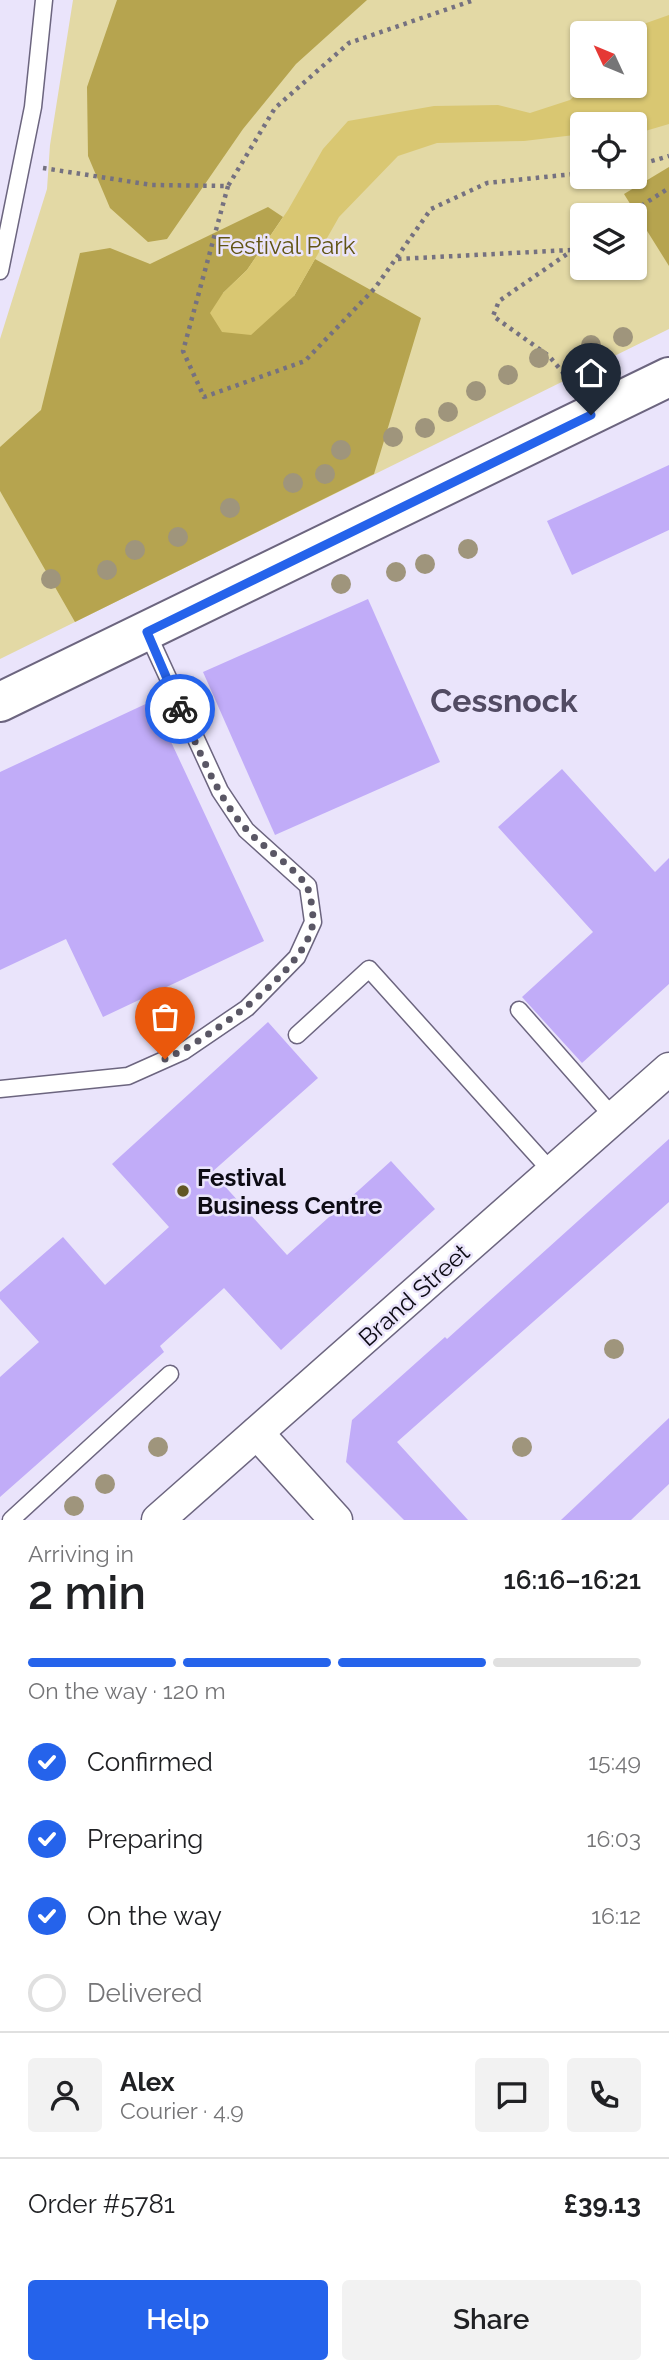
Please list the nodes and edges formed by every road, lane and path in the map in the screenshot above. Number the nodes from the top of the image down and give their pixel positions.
1 (44, 0) edge
2 (474, 0) edge
3 (669, 156) edge
4 (647, 162) edge
5 (22, 164) junction
6 (570, 174) edge
7 (228, 186) junction
8 (669, 188) edge
9 (646, 203) edge
10 (570, 250) edge
11 (570, 251) edge
12 (397, 259) junction
13 (0, 271) edge
14 (669, 377) edge
15 (591, 415) junction
16 (147, 632) junction
17 (0, 702) edge
18 (519, 1010) dead end
19 (296, 1035) dead end
20 (669, 1069) edge
21 (0, 1089) edge
22 (614, 1118) junction
23 (552, 1172) junction
24 (170, 1374) dead end
25 (257, 1433) junction
26 (11, 1520) edge
27 (158, 1520) edge
28 (336, 1520) edge

1 - 5 lane
2 - 7 path
3 - 4 path
5 - 7 path
5 - 13 lane
6 - 12 path
7 - 12 path
8 - 9 path
10 - 12 path
11 - 15 path
14 - 15 street
15 - 16 street
16 - 17 street
16 - 21 lane
18 - 22 lane
19 - 23 lane
20 - 22 street, Brand Street
22 - 23 street, Brand Street
23 - 25 street, Brand Street
24 - 26 lane
25 - 27 street, Brand Street
25 - 28 street

